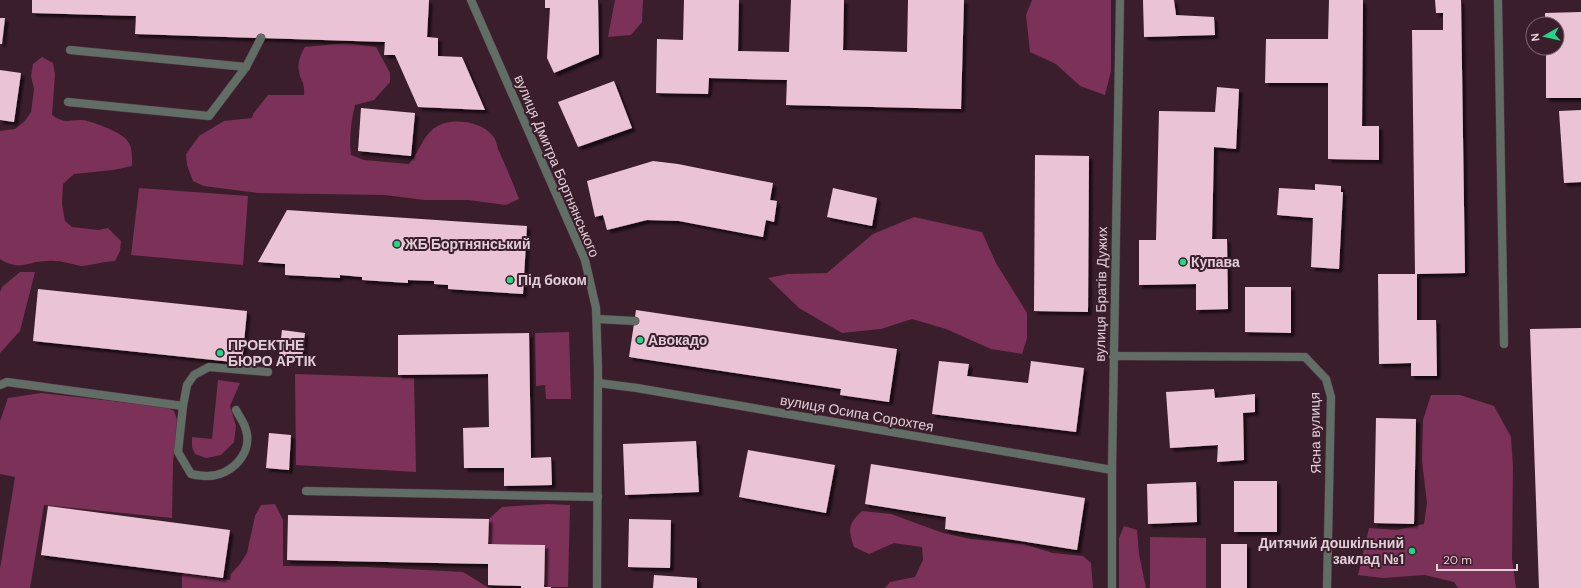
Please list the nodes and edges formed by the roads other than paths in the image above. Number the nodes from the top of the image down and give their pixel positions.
1 (471, 0) edge
2 (1120, 0) edge
3 (1498, 0) edge
4 (261, 38) dead end
5 (70, 50) dead end
6 (246, 67) junction
7 (68, 102) dead end
8 (597, 318) junction
9 (634, 321) dead end
10 (1504, 344) dead end
11 (1113, 356) junction
12 (268, 372) dead end
13 (598, 383) junction
14 (0, 385) edge
15 (183, 406) junction
16 (236, 410) dead end
17 (1112, 470) junction
18 (306, 491) dead end
19 (598, 496) junction
20 (597, 588) edge
21 (1112, 588) edge
22 (1327, 588) edge

1 - 8 street, вулиця Дмитра Бортнянського
2 - 11 street, вулиця Братів Дужих
3 - 10 street
4 - 6 street
5 - 6 street
6 - 7 street
8 - 9 street
8 - 13 street, вулиця Дмитра Бортнянського
11 - 17 street, вулиця Братів Дужих
11 - 22 street, Ясна вулиця
12 - 15 street
13 - 17 street, вулиця Осипа Сорохтея
13 - 19 street, вулиця Дмитра Бортнянського
14 - 15 street
15 - 16 street
17 - 21 street, вулиця Братів Дужих
18 - 19 street
19 - 20 street, вулиця Дмитра Бортнянського

